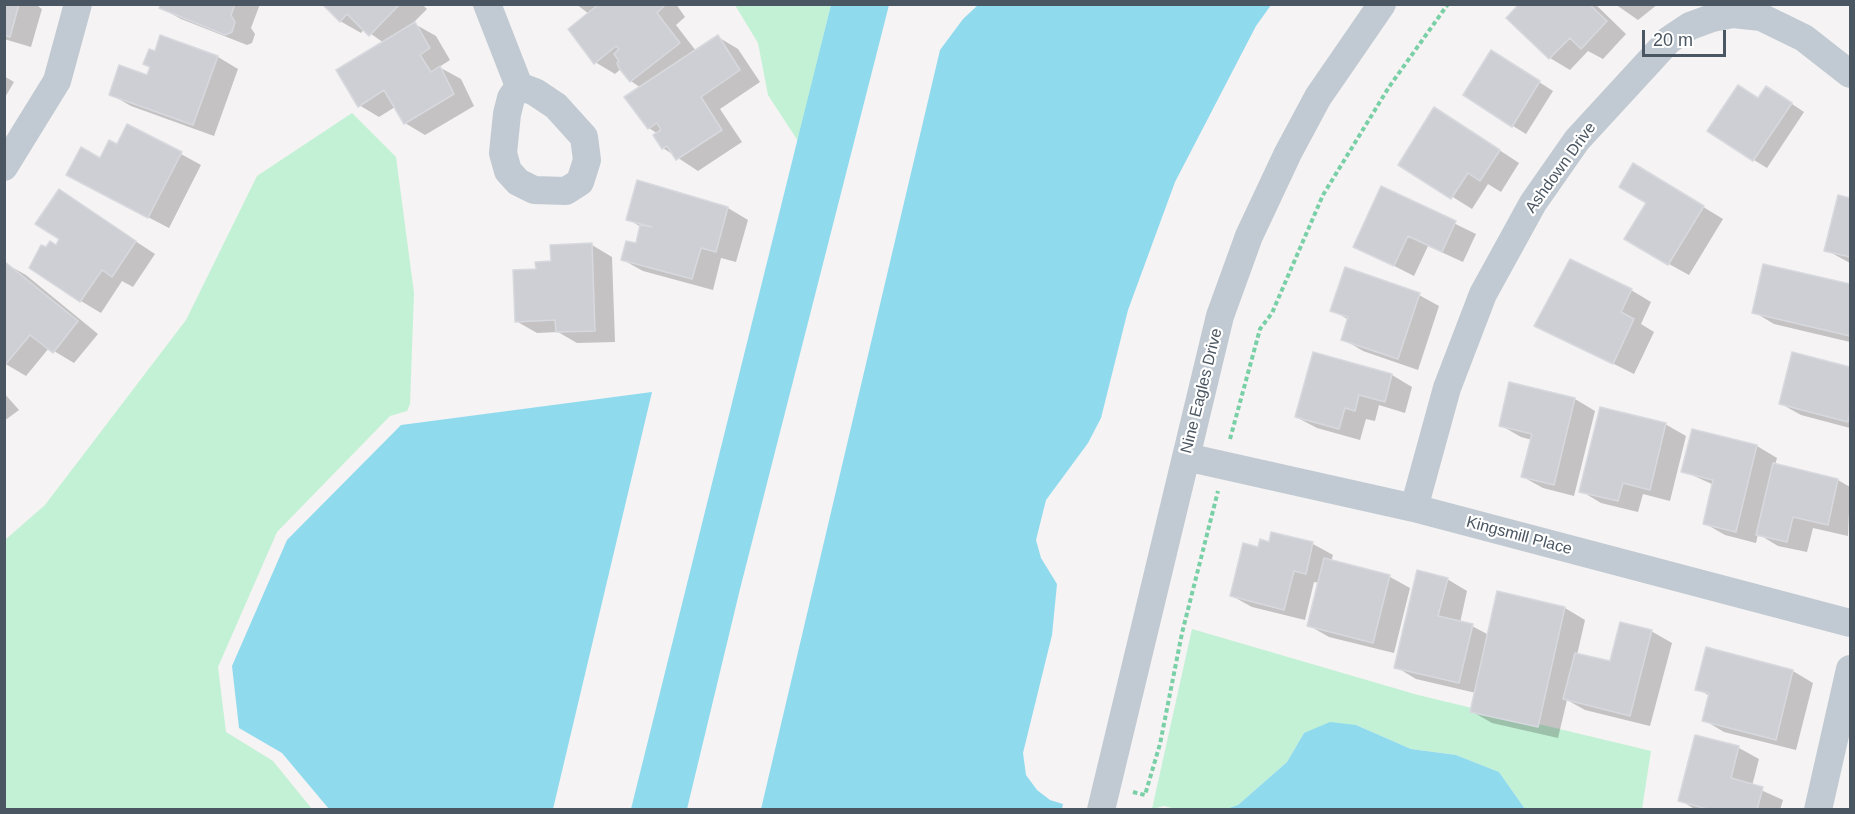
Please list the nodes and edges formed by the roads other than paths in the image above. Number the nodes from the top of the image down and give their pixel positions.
1 (78, 4) edge
2 (488, 4) edge
3 (1382, 4) edge
4 (1851, 74) edge
5 (519, 86) dead end
6 (4, 167) edge
7 (1186, 457) junction
8 (1414, 508) junction
9 (1851, 623) edge
10 (1851, 669) edge
11 (1101, 810) edge
12 (1818, 810) edge

1 - 6 street
2 - 5 street
3 - 7 street, Nine Eagles Drive
4 - 8 street, Ashdown Drive
7 - 8 street, Kingsmill Place
7 - 11 street, Nine Eagles Drive
8 - 9 street, Kingsmill Place
10 - 12 street

